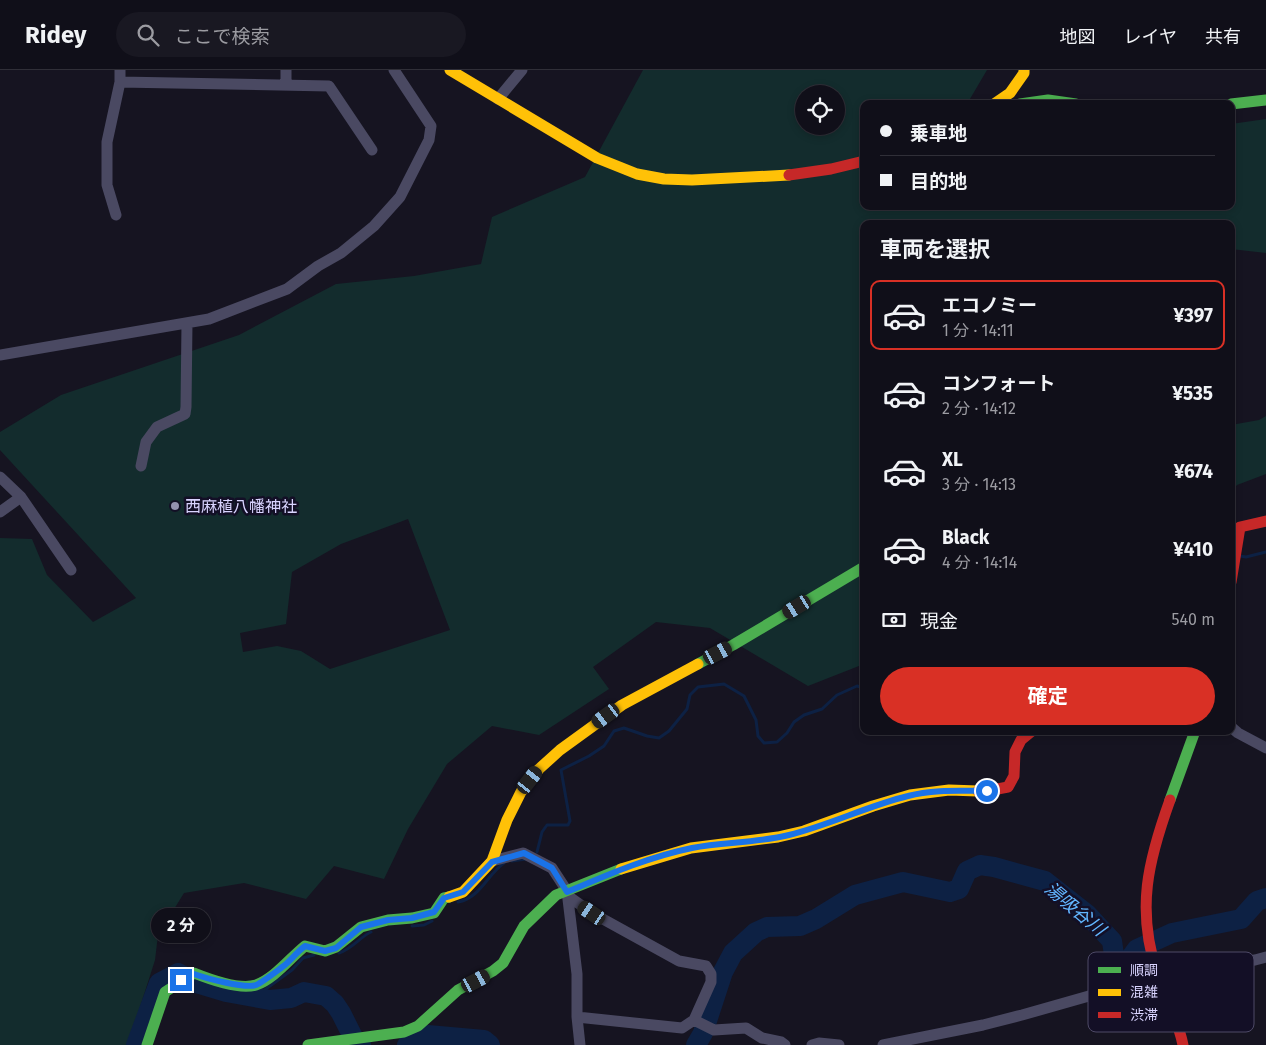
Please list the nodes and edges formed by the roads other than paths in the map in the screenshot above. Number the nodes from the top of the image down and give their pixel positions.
1 (286, 70) edge
2 (394, 70) edge
3 (450, 70) edge
4 (522, 70) edge
5 (1024, 70) edge
6 (120, 76) edge
7 (286, 86) junction
8 (498, 99) junction
9 (1000, 100) edge
10 (1046, 100) edge
11 (1062, 100) edge
12 (1266, 100) edge
13 (1235, 104) edge
14 (372, 150) dead end
15 (860, 162) edge
16 (116, 215) dead end
17 (187, 323) junction
18 (0, 355) edge
19 (141, 466) dead end
20 (0, 477) edge
21 (22, 498) junction
22 (0, 512) edge
23 (1266, 521) edge
24 (1236, 528) edge
25 (1235, 555) edge
26 (860, 569) edge
27 (72, 570) dead end
28 (1235, 730) edge
29 (1027, 735) edge
30 (1194, 735) edge
31 (1266, 748) edge
32 (492, 862) junction
33 (567, 894) junction
34 (1152, 952) edge
35 (1088, 996) edge
36 (577, 1017) junction
37 (697, 1021) junction
38 (1180, 1032) edge
39 (147, 1045) edge
40 (308, 1045) edge
41 (580, 1045) edge
42 (785, 1045) edge
43 (812, 1045) edge
44 (839, 1045) edge
45 (883, 1045) edge
46 (1183, 1045) edge

1 - 7 street
2 - 17 street
3 - 8 street
4 - 8 street
5 - 9 street
6 - 7 street
6 - 16 street
7 - 14 street
8 - 15 street
10 - 11 street
12 - 13 street
17 - 18 street
17 - 19 street
20 - 21 street
21 - 22 street
21 - 27 street
23 - 24 street
24 - 25 street
26 - 32 street
28 - 31 street
29 - 33 street
30 - 34 street
32 - 33 street
32 - 39 street
33 - 36 street
33 - 37 street
33 - 40 street
35 - 45 street
36 - 37 street
36 - 41 street
37 - 42 street
38 - 46 street
43 - 44 street

